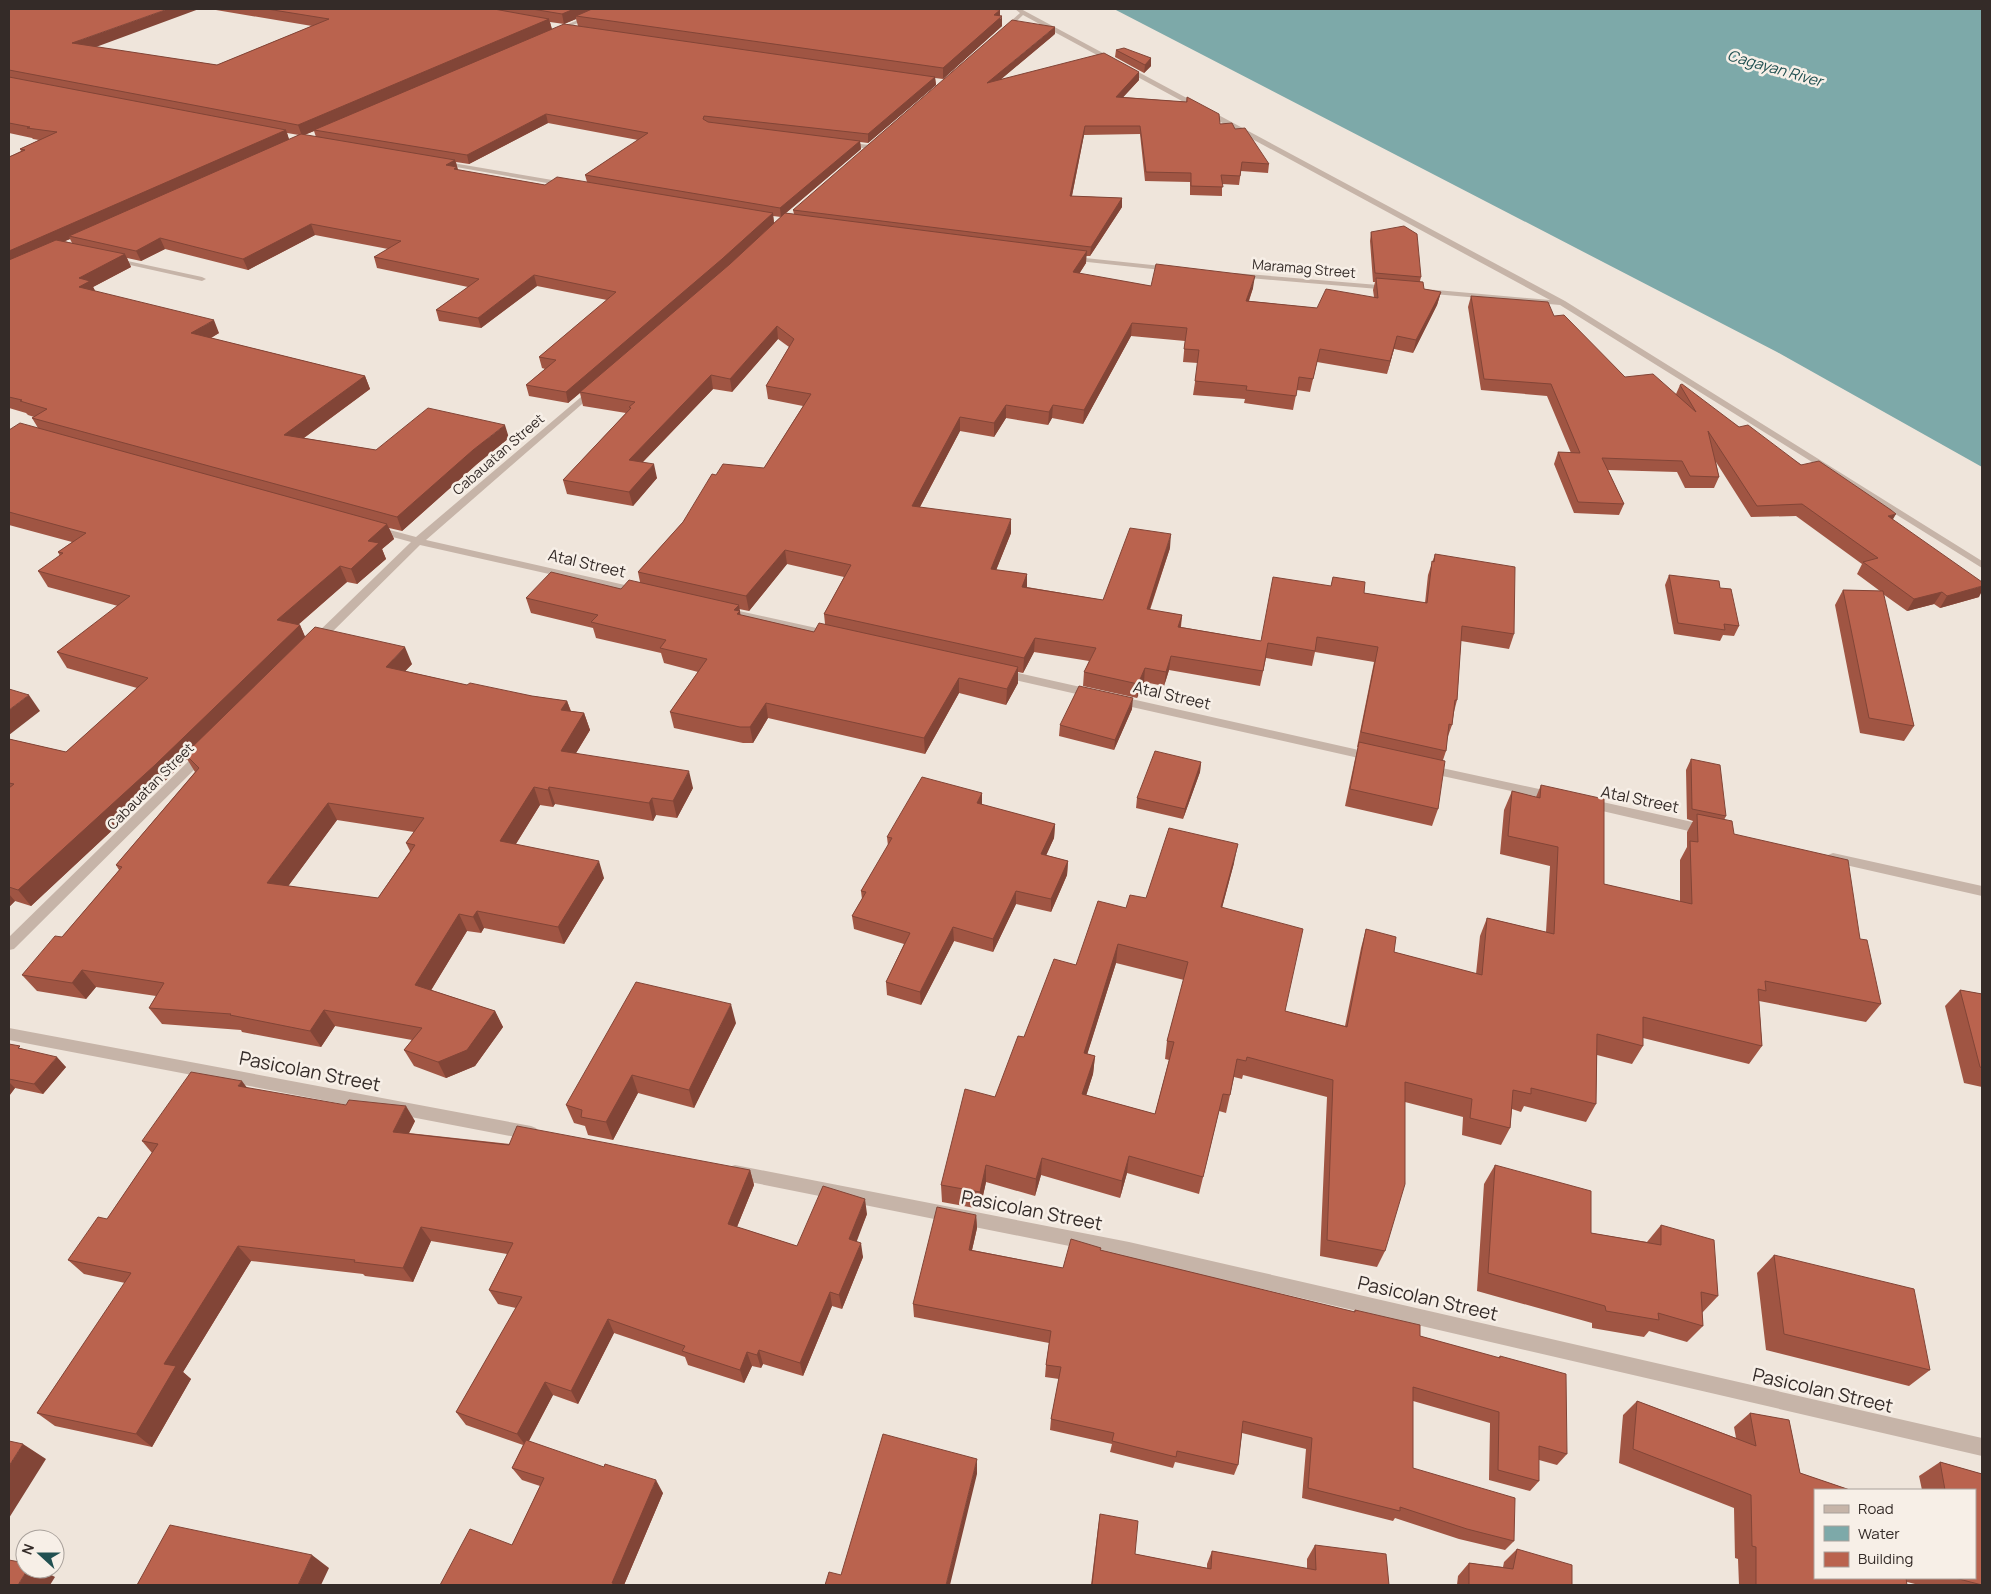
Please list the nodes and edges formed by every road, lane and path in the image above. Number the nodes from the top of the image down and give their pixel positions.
1 (609, 9) edge
2 (1020, 11) edge
3 (553, 26) edge
4 (563, 28) junction
5 (572, 29) edge
6 (545, 35) edge
7 (992, 41) edge
8 (832, 143) edge
9 (871, 147) edge
10 (431, 162) edge
11 (568, 185) edge
12 (1063, 257) edge
13 (108, 258) edge
14 (1179, 270) edge
15 (1228, 274) edge
16 (202, 280) dead end
17 (1402, 289) edge
18 (1412, 290) edge
19 (1562, 303) junction
20 (599, 384) edge
21 (361, 525) edge
22 (418, 541) junction
23 (1982, 565) edge
24 (651, 594) edge
25 (710, 607) edge
26 (846, 638) edge
27 (312, 646) edge
28 (992, 671) edge
29 (213, 743) edge
30 (1381, 758) edge
31 (1420, 767) edge
32 (1720, 833) edge
33 (1817, 855) edge
34 (1982, 891) edge
35 (9, 945) edge
36 (9, 1034) edge
37 (546, 1136) edge
38 (721, 1170) edge
39 (1982, 1447) edge

1 - 4 street
2 - 7 street
2 - 19 street
3 - 4 street
4 - 5 street
4 - 6 street
8 - 9 street
10 - 11 street
12 - 14 street
13 - 16 street
15 - 17 street, Maramag Street
18 - 19 street
19 - 23 street
20 - 22 street, Cabauatan Street
21 - 22 street, Atal Street
22 - 24 street, Atal Street
22 - 27 street, Cabauatan Street
25 - 26 street
28 - 30 street, Atal Street
29 - 35 street, Cabauatan Street
31 - 32 street, Atal Street
33 - 34 street
36 - 37 street, Pasicolan Street
38 - 39 street, Pasicolan Street

